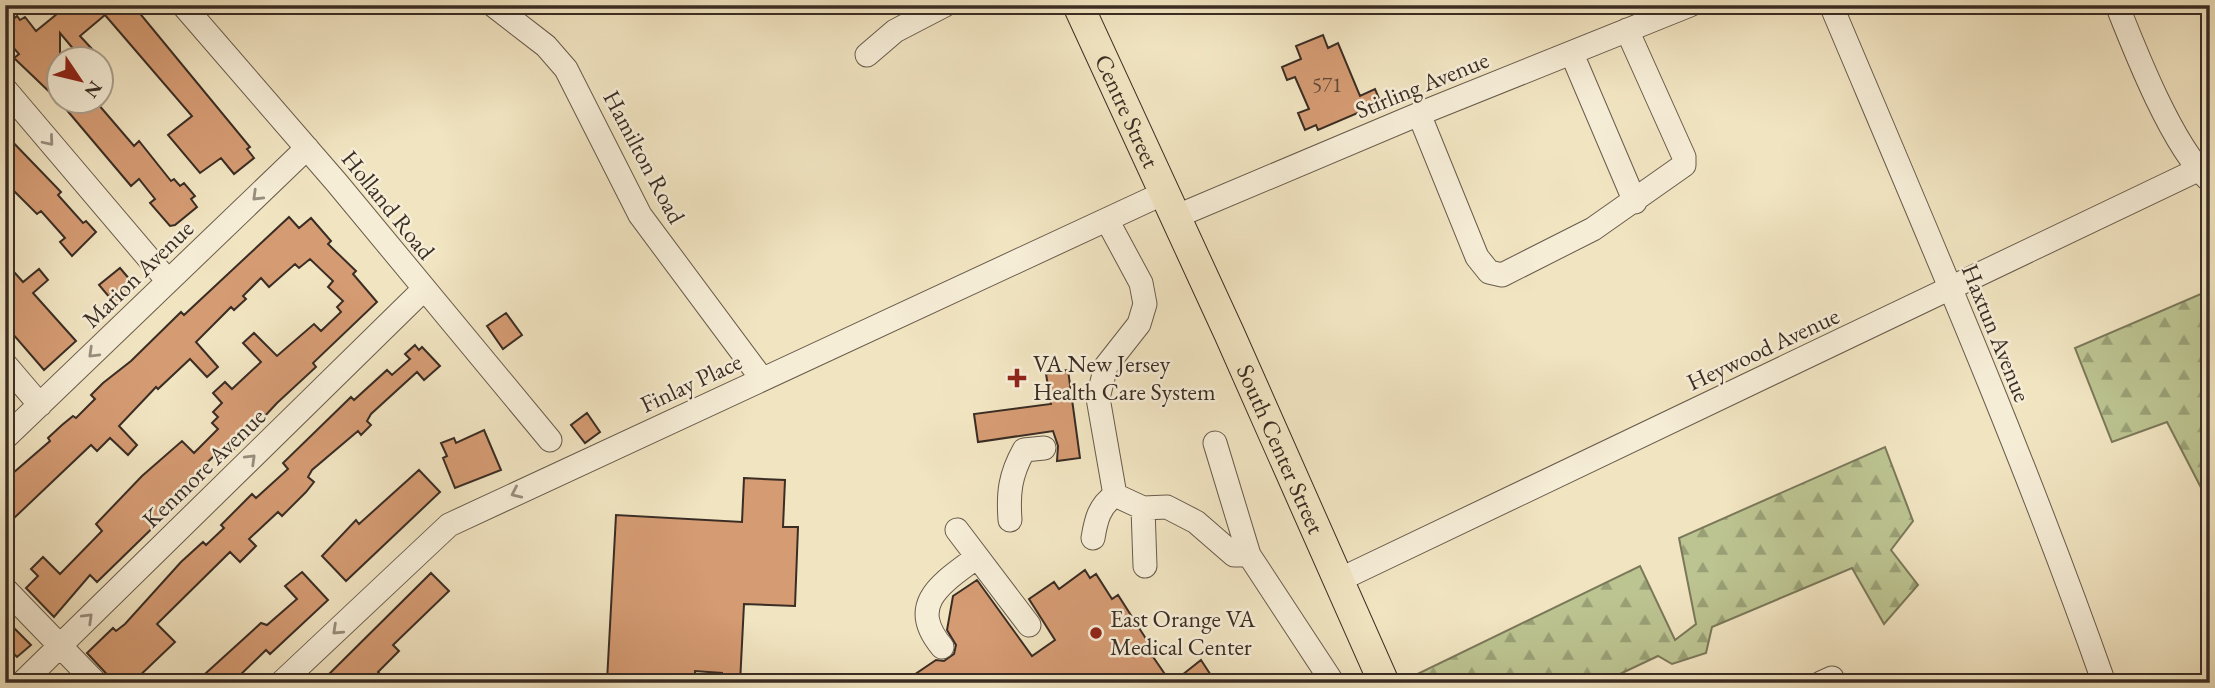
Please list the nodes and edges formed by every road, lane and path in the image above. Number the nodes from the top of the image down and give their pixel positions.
1 (183, 5) edge
2 (493, 5) edge
3 (945, 5) edge
4 (1078, 5) edge
5 (1690, 5) edge
6 (1832, 5) edge
7 (2117, 5) edge
8 (1628, 30) junction
9 (1572, 54) junction
10 (867, 55) dead end
11 (5, 89) edge
12 (1419, 114) junction
13 (307, 148) junction
14 (2206, 172) edge
15 (1635, 202) junction
16 (1170, 205) junction
17 (1107, 219) junction
18 (168, 281) junction
19 (1951, 289) junction
20 (423, 290) junction
21 (5, 364) edge
22 (762, 379) junction
23 (40, 405) junction
24 (5, 438) edge
25 (550, 440) dead end
26 (1215, 443) dead end
27 (1044, 448) dead end
28 (1115, 495) junction
29 (1143, 508) junction
30 (1010, 520) dead end
31 (957, 530) dead end
32 (1093, 538) dead end
33 (1249, 555) junction
34 (976, 557) junction
35 (1145, 566) dead end
36 (1339, 580) junction
37 (5, 589) edge
38 (1029, 625) dead end
39 (61, 645) junction
40 (942, 647) dead end
41 (22, 683) edge
42 (96, 683) edge
43 (281, 683) edge
44 (1333, 683) edge
45 (1384, 683) edge
46 (2104, 683) edge

1 - 13 street, Holland Road
2 - 22 street, Hamilton Road
3 - 10 street
4 - 16 main road, Centre Street
5 - 8 street, Stirling Avenue
6 - 19 street, Haxtun Avenue
7 - 14 street
8 - 9 street, Stirling Avenue
8 - 15 street
9 - 12 street, Stirling Avenue
9 - 15 street
11 -> 18 street
12 - 15 street
12 - 16 street, Stirling Avenue
13 -> 18 street, Marion Avenue
13 - 20 street, Holland Road
14 - 19 street, Heywood Avenue
16 - 17 street, Finlay Place
16 - 36 main road, South Center Street
17 - 22 street, Finlay Place
17 - 28 street
18 -> 23 street, Marion Avenue
19 - 36 street, Heywood Avenue
19 - 46 street, Haxtun Avenue
20 - 25 street, Holland Road
39 -> 20 street, Kenmore Avenue
21 - 23 street
22 -> 43 street, Finlay Place
23 - 24 street, Marion Avenue
26 - 33 street
27 - 30 street
28 - 29 street
28 - 32 street
29 - 33 street
29 - 35 street
31 - 34 street
33 - 44 street
34 - 38 street
34 - 40 street
36 - 45 main road, South Center Street
37 - 39 street
39 - 41 street, Kenmore Avenue
39 - 42 street

